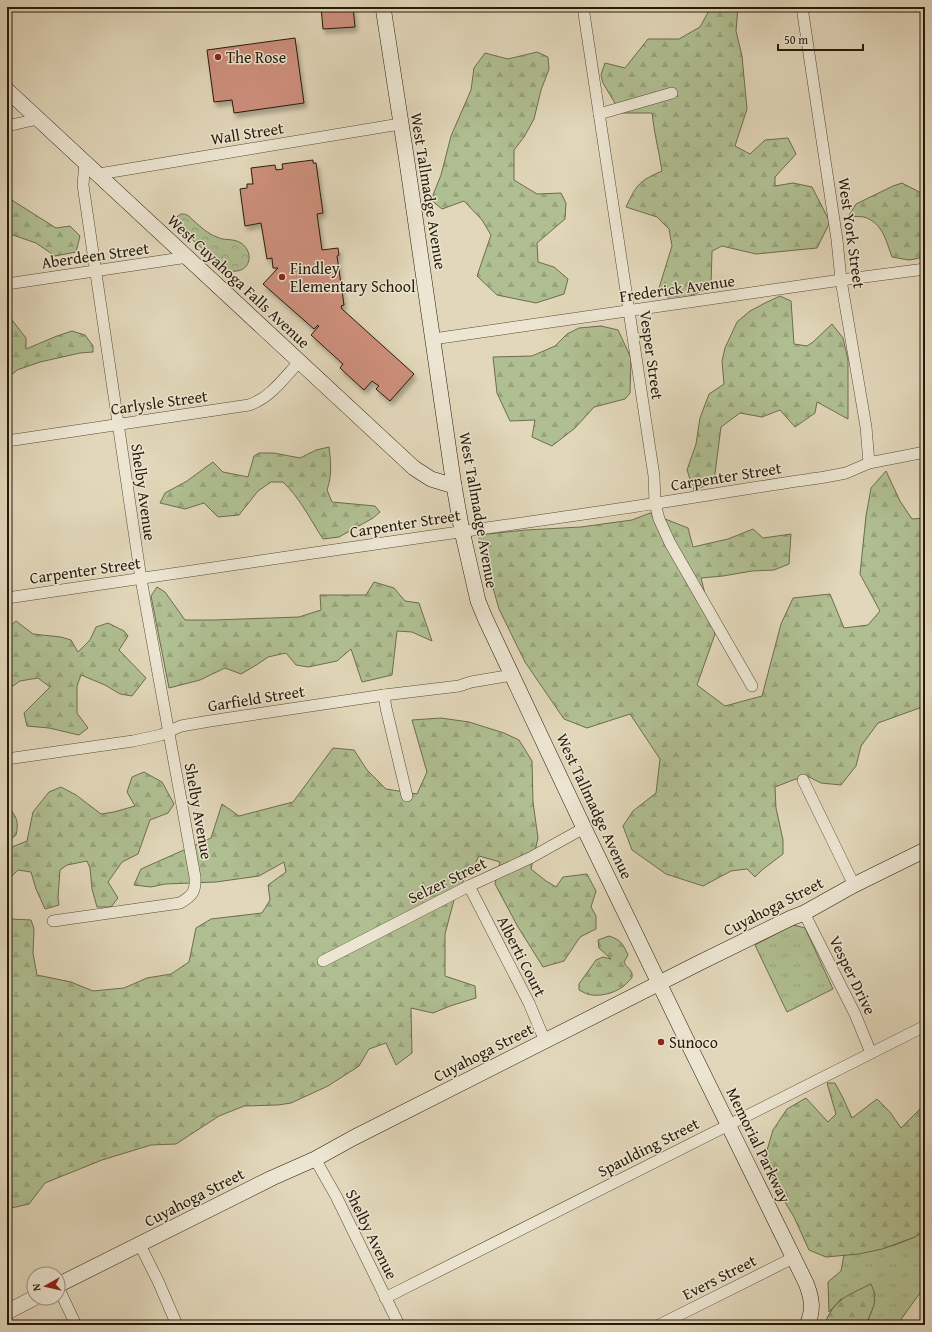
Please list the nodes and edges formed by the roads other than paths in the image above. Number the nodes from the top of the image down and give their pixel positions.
1 (383, 7) edge
2 (583, 7) edge
3 (802, 7) edge
4 (7, 90) edge
5 (672, 93) dead end
6 (599, 114) junction
7 (38, 119) junction
8 (400, 124) junction
9 (7, 126) edge
10 (85, 162) junction
11 (99, 174) junction
12 (188, 257) junction
13 (925, 269) edge
14 (96, 271) junction
15 (841, 280) junction
16 (7, 284) edge
17 (630, 311) junction
18 (433, 339) junction
19 (299, 362) junction
20 (118, 424) junction
21 (7, 441) edge
22 (925, 452) edge
23 (869, 463) junction
24 (454, 486) junction
25 (655, 503) junction
26 (462, 531) junction
27 (141, 579) junction
28 (7, 598) edge
29 (512, 675) junction
30 (752, 686) dead end
31 (384, 695) junction
32 (169, 732) junction
33 (7, 759) edge
34 (803, 780) dead end
35 (407, 796) dead end
36 (584, 828) junction
37 (925, 850) edge
38 (854, 885) junction
39 (469, 886) junction
40 (804, 913) junction
41 (53, 921) dead end
42 (323, 961) dead end
43 (659, 984) junction
44 (925, 1026) edge
45 (545, 1041) junction
46 (872, 1052) junction
47 (729, 1124) junction
48 (315, 1159) junction
49 (140, 1245) junction
50 (793, 1258) junction
51 (66, 1282) edge
52 (385, 1298) junction
53 (26, 1302) edge
54 (66, 1303) edge
55 (7, 1312) edge
56 (76, 1325) edge
57 (178, 1325) edge
58 (398, 1325) edge
59 (659, 1325) edge
60 (807, 1325) edge

1 - 8 street, West Tallmadge Avenue
2 - 6 street, Vesper Street
3 - 15 street, West York Street
4 - 7 street, West Cuyahoga Falls Avenue
5 - 6 street
6 - 17 street, Vesper Street
7 - 9 street
7 - 10 street, West Cuyahoga Falls Avenue
8 - 11 street, Wall Street
8 - 18 street, West Tallmadge Avenue
10 - 11 street, West Cuyahoga Falls Avenue
10 - 14 street, Shelby Avenue
11 - 12 street, West Cuyahoga Falls Avenue
12 - 14 street, Aberdeen Street
12 - 19 street, West Cuyahoga Falls Avenue
13 - 15 street, Frederick Avenue
14 - 16 street, Aberdeen Street
14 - 20 street, Shelby Avenue
15 - 17 street, Frederick Avenue
15 - 23 street, West York Street
17 - 18 street, Frederick Avenue
17 - 25 street, Vesper Street
18 - 24 street, West Tallmadge Avenue
19 - 20 street, Carlysle Street
19 - 24 street, West Cuyahoga Falls Avenue
20 - 21 street, Carlysle Street
20 - 27 street, Shelby Avenue
22 - 23 street, Carpenter Street
23 - 25 street, Carpenter Street
24 - 26 street, West Tallmadge Avenue
25 - 26 street, Carpenter Street
25 - 30 street, Vesper Street
26 - 27 street, Carpenter Street
26 - 29 street, West Tallmadge Avenue
27 - 28 street, Carpenter Street
27 - 32 street, Shelby Avenue
29 - 31 street, Garfield Street
29 - 36 street, West Tallmadge Avenue
31 - 32 street, Garfield Street
31 - 35 street
32 - 33 street, Garfield Street
32 - 41 street, Shelby Avenue
34 - 38 street
36 - 39 street, Selzer Street
36 - 43 street, West Tallmadge Avenue
37 - 38 street, Cuyahoga Street
38 - 40 street, Cuyahoga Street
39 - 42 street, Selzer Street
39 - 45 street, Alberti Court
40 - 43 street, Cuyahoga Street
40 - 46 street, Vesper Drive
43 - 45 street, Cuyahoga Street
43 - 47 street, Memorial Parkway
44 - 46 street, Spaulding Street
45 - 48 street, Cuyahoga Street
46 - 47 street, Spaulding Street
47 - 50 street, Memorial Parkway
47 - 52 street, Spaulding Street
48 - 49 street, Cuyahoga Street
48 - 52 street, Shelby Avenue
49 - 51 street, Cuyahoga Street
49 - 57 street
50 - 59 street, Evers Street
50 - 60 street, Memorial Parkway
52 - 58 street, Shelby Avenue
53 - 55 street
54 - 56 street

